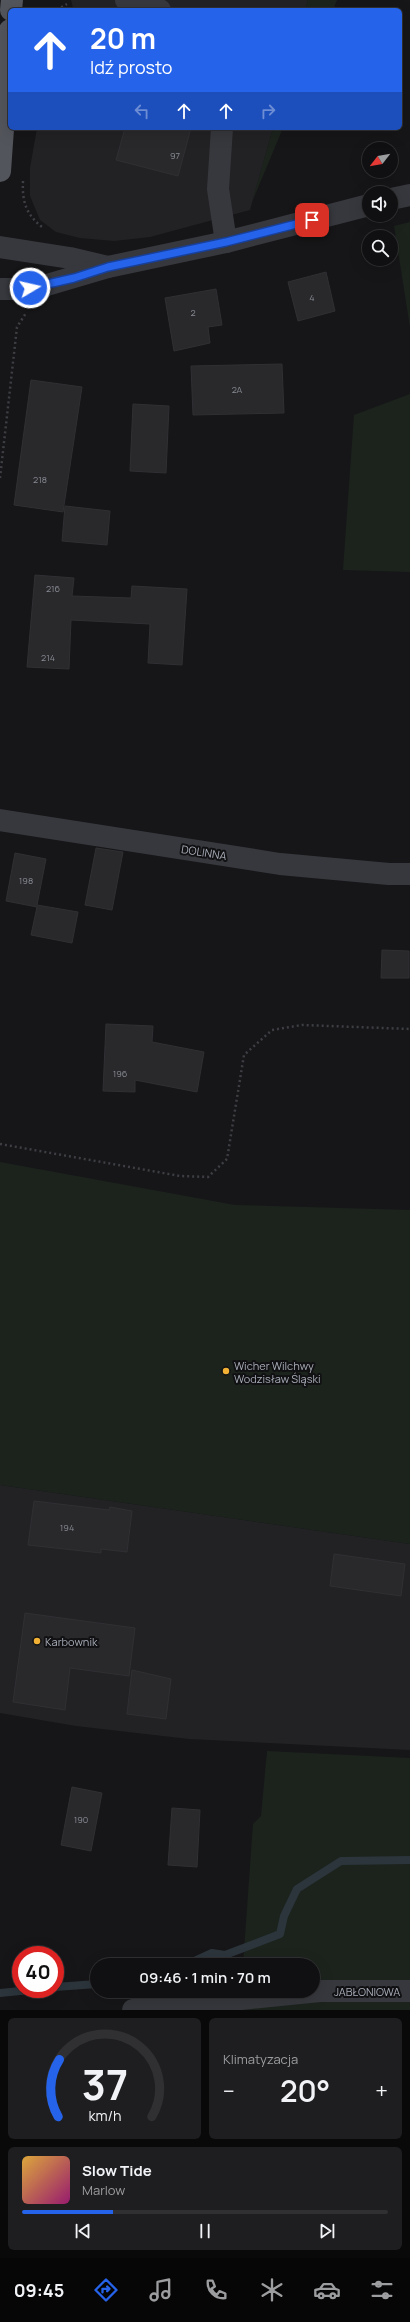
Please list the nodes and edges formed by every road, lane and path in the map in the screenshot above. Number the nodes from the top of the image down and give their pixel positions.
1 (126, 0) edge
2 (67, 4) dead end
3 (60, 8) edge
4 (153, 8) edge
5 (8, 58) edge
6 (222, 130) edge
7 (0, 171) edge
8 (24, 179) dead end
9 (410, 195) edge
10 (398, 198) edge
11 (362, 207) edge
12 (45, 230) dead end
13 (226, 242) junction
14 (0, 247) edge
15 (108, 267) junction
16 (0, 289) edge
17 (27, 311) dead end
18 (0, 478) edge
19 (0, 820) edge
20 (410, 874) edge
21 (410, 1029) edge
22 (0, 1144) edge
23 (410, 1991) edge
24 (133, 2010) edge

1 - 4 street
2 - 3 path
5 - 7 main road
6 - 13 street
8 - 12 path
9 - 10 street
11 - 13 street
13 - 15 street
14 - 15 street
15 - 16 street
17 - 18 path
19 - 20 street, DOLINNA
21 - 22 path
23 - 24 street, JABŁONIOWA

